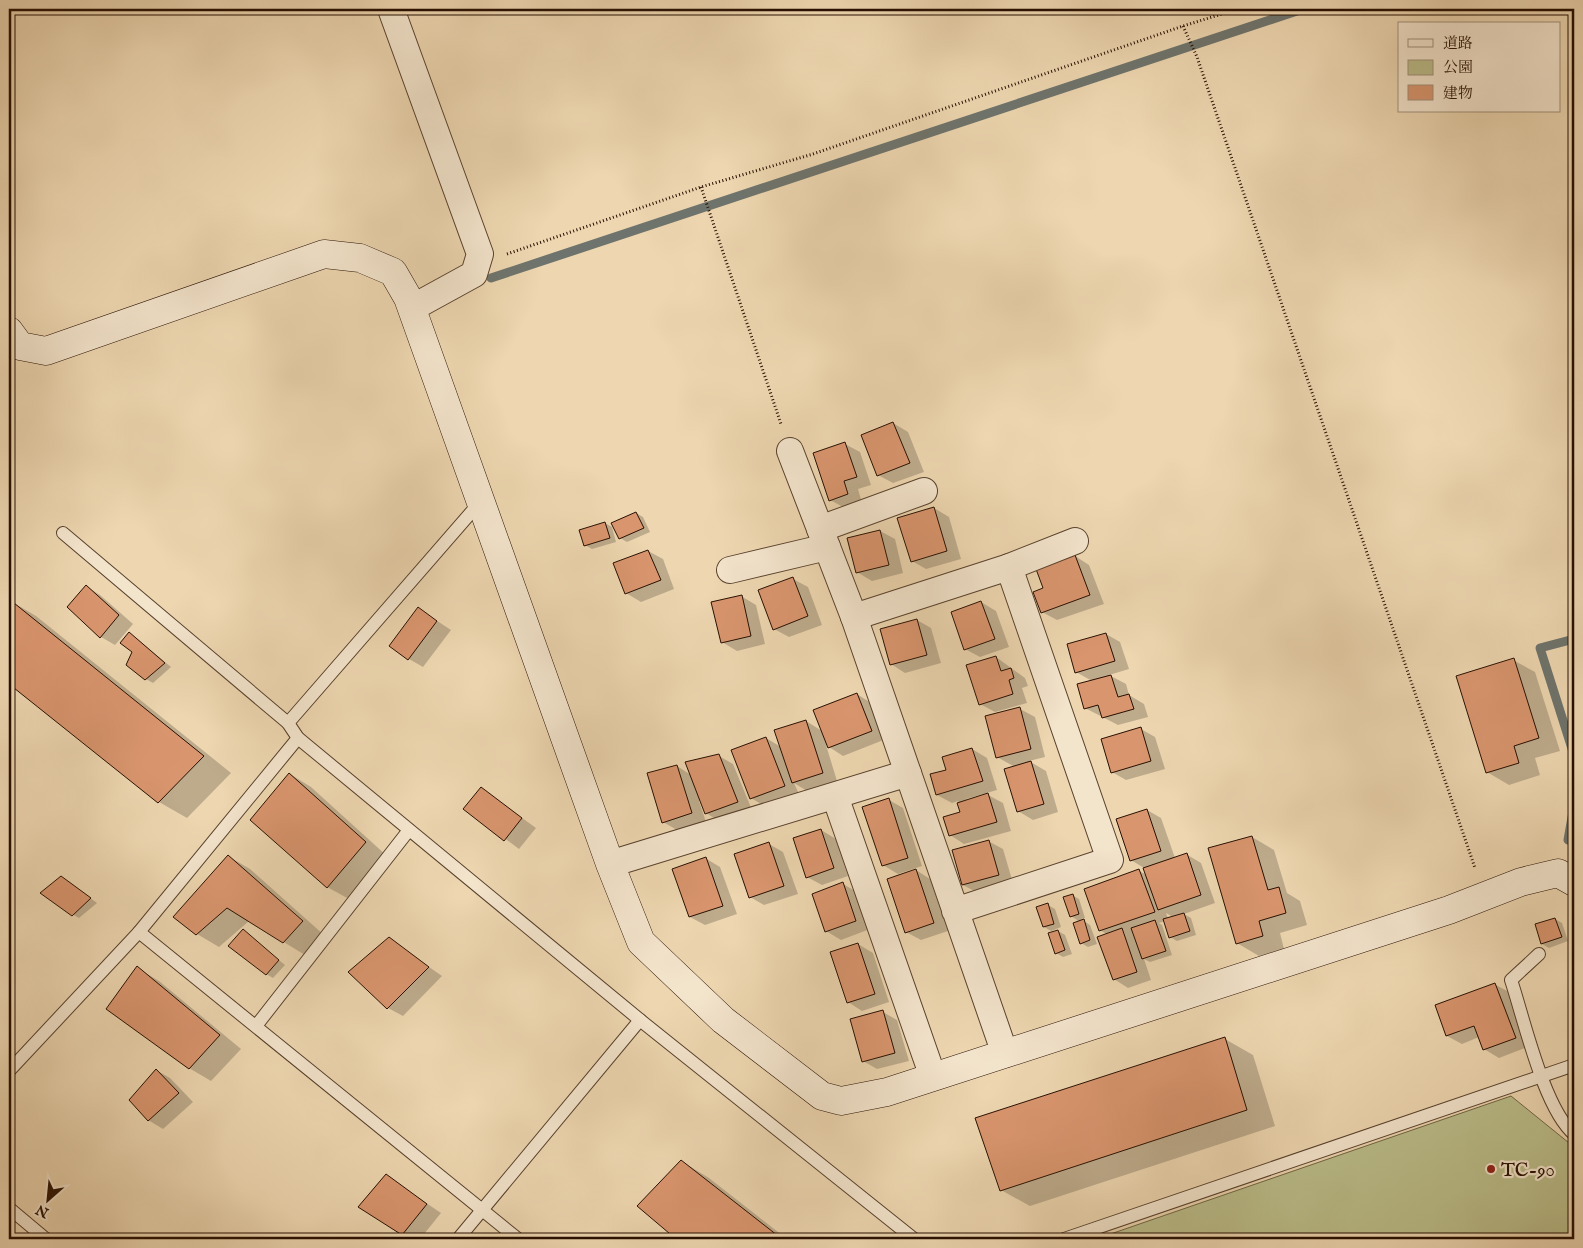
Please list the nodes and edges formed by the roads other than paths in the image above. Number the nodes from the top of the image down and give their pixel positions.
1 (391, 9) edge
2 (412, 308) junction
3 (9, 332) edge
4 (790, 451) road end
5 (924, 491) dead end
6 (481, 501) junction
7 (64, 533) dead end
8 (823, 538) junction
9 (1075, 541) dead end
10 (1009, 567) junction
11 (730, 570) dead end
12 (854, 618) junction
13 (288, 722) junction
14 (298, 738) junction
15 (908, 774) junction
16 (835, 796) junction
17 (409, 830) junction
18 (610, 864) junction
19 (1574, 882) edge
20 (955, 911) junction
21 (139, 932) junction
22 (1538, 954) dead end
23 (640, 1020) junction
24 (256, 1026) junction
25 (1005, 1054) junction
26 (1574, 1065) edge
27 (9, 1071) edge
28 (1542, 1076) junction
29 (933, 1077) junction
30 (1574, 1134) edge
31 (9, 1208) edge
32 (483, 1210) junction
33 (46, 1239) edge
34 (458, 1239) edge
35 (518, 1239) edge
36 (914, 1239) edge
37 (1064, 1239) edge

1 - 2 street
2 - 3 street
2 - 6 street
4 - 8 street
5 - 8 street
6 - 13 lane
6 - 18 street
7 - 13 lane
8 - 11 street
8 - 12 street
9 - 10 street
10 - 12 street
10 - 20 street
12 - 15 street
13 - 14 lane
14 - 17 lane
14 - 21 lane
15 - 16 street
15 - 20 street
16 - 18 street
16 - 29 street
17 - 23 lane
17 - 24 lane
18 - 29 street
19 - 25 street
20 - 25 street
21 - 24 lane
21 - 27 lane
22 - 28 lane
23 - 32 lane
23 - 36 lane
24 - 32 lane
25 - 29 street
26 - 28 lane
28 - 30 lane
28 - 37 lane
31 - 33 lane
32 - 34 lane
32 - 35 lane

